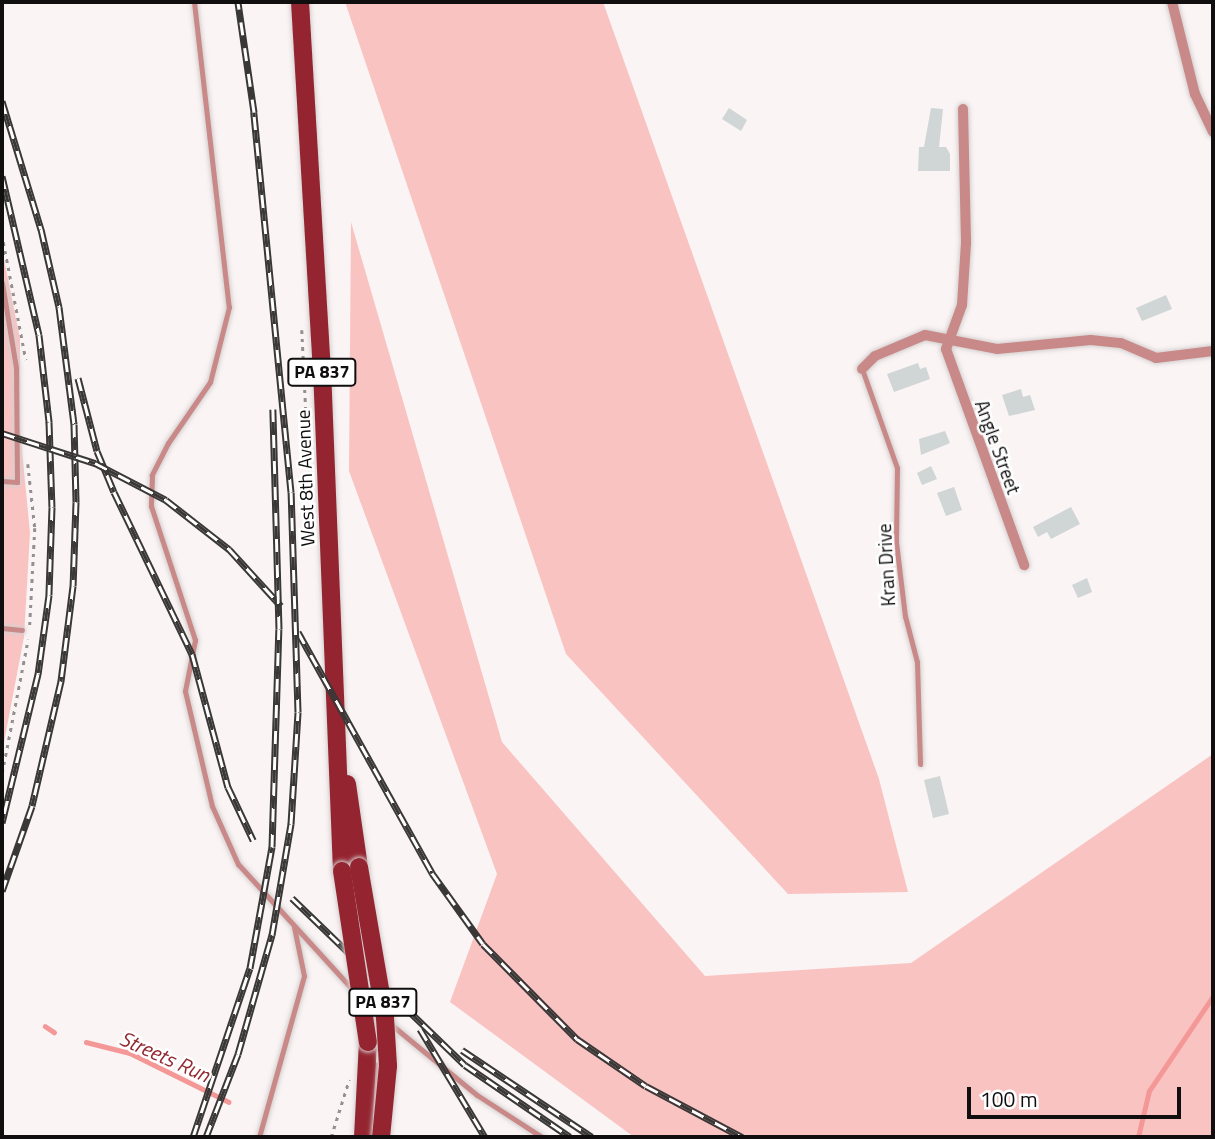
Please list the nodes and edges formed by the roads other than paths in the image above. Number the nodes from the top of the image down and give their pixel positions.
1 (194, 2) edge
2 (300, 2) edge
3 (1172, 2) edge
4 (962, 108) dead end
5 (1213, 132) edge
6 (2, 283) edge
7 (947, 339) junction
8 (1213, 351) edge
9 (862, 369) joint
10 (2, 481) edge
11 (1024, 565) dead end
12 (2, 628) edge
13 (22, 630) dead end
14 (920, 764) dead end
15 (351, 869) junction
16 (293, 924) junction
17 (376, 1016) junction
18 (259, 1137) edge
19 (363, 1137) edge
20 (369, 1137) edge
21 (381, 1137) edge
22 (542, 1137) edge

1 - 16 lane
2 - 15 main road, West 8th Avenue / PA 837
3 - 5 street
4 - 7 street
6 - 10 lane
7 - 8 street
7 - 9 street
7 - 11 street, Angle Street
9 - 14 lane, Kran Drive
12 - 13 lane
15 - 19 main road, PA 837, bridge
15 - 21 main road, PA 837, bridge
16 - 17 lane
16 - 18 lane
17 - 20 street
17 - 22 lane

